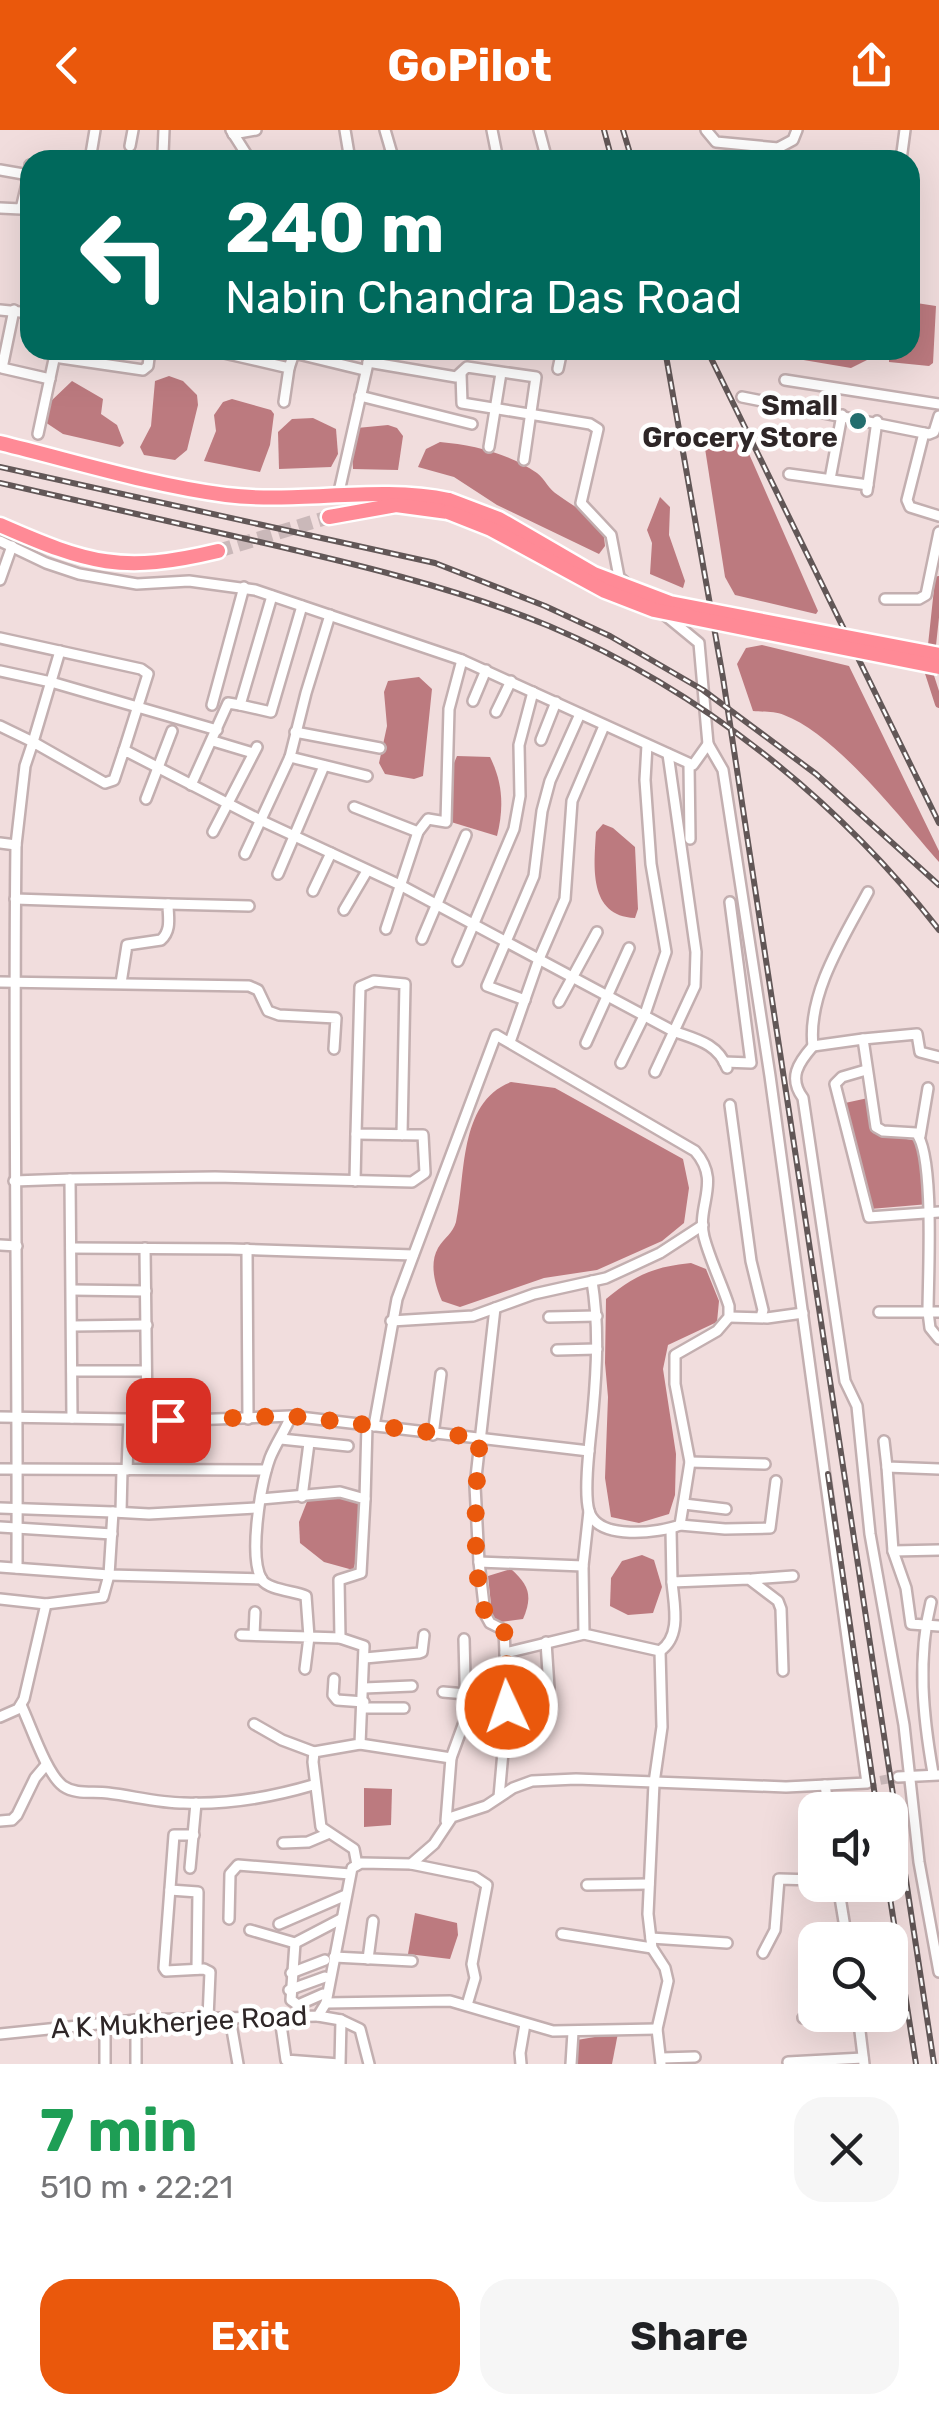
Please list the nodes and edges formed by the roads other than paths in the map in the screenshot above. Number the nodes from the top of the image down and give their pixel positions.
1 (133, 130) edge
2 (256, 130) edge
3 (706, 130) edge
4 (796, 130) edge
5 (232, 132) edge
6 (130, 146) dead end
7 (0, 310) edge
8 (14, 310) junction
9 (20, 311) edge
10 (54, 360) edge
11 (88, 360) edge
12 (149, 360) edge
13 (254, 360) edge
14 (291, 360) edge
15 (335, 360) edge
16 (368, 360) edge
17 (560, 360) edge
18 (366, 366) junction
19 (288, 368) junction
20 (558, 369) dead end
21 (501, 373) junction
22 (461, 374) junction
23 (50, 379) junction
24 (785, 380) dead end
25 (360, 396) junction
26 (742, 396) dead end
27 (284, 402) dead end
28 (939, 404) edge
29 (495, 409) junction
30 (532, 415) junction
31 (842, 415) junction
32 (877, 422) junction
33 (472, 424) dead end
34 (933, 427) edge
35 (38, 434) dead end
36 (0, 444) edge
37 (488, 446) dead end
38 (524, 460) dead end
39 (789, 474) dead end
40 (830, 478) junction
41 (338, 496) junction
42 (449, 506) junction
43 (939, 516) edge
44 (330, 517) tunnel mouth
45 (0, 525) edge
46 (939, 532) edge
47 (0, 541) edge
48 (12, 546) junction
49 (218, 551) tunnel mouth
50 (151, 564) junction
51 (0, 580) edge
52 (155, 584) junction
53 (244, 588) junction
54 (272, 596) junction
55 (886, 599) dead end
56 (302, 606) junction
57 (330, 616) junction
58 (0, 638) edge
59 (60, 651) junction
60 (939, 655) edge
61 (462, 660) junction
62 (939, 667) edge
63 (486, 670) junction
64 (0, 671) edge
65 (512, 681) junction
66 (51, 682) junction
67 (533, 692) junction
68 (474, 702) dead end
69 (556, 702) junction
70 (212, 705) dead end
71 (240, 705) junction
72 (139, 708) junction
73 (496, 712) dead end
74 (580, 714) junction
75 (0, 726) edge
76 (604, 726) junction
77 (217, 730) junction
78 (172, 732) dead end
79 (295, 732) junction
80 (541, 740) dead end
81 (213, 741) junction
82 (647, 744) junction
83 (708, 744) junction
84 (32, 746) junction
85 (380, 748) dead end
86 (124, 750) junction
87 (668, 754) junction
88 (290, 757) junction
89 (689, 764) junction
90 (159, 766) junction
91 (324, 766) junction
92 (367, 776) dead end
93 (191, 785) junction
94 (146, 799) dead end
95 (226, 803) junction
96 (354, 806) dead end
97 (260, 820) junction
98 (214, 832) dead end
99 (418, 832) junction
100 (296, 835) junction
101 (466, 835) dead end
102 (690, 839) dead end
103 (0, 843) edge
104 (16, 844) junction
105 (246, 854) dead end
106 (330, 854) junction
107 (366, 871) junction
108 (278, 874) dead end
109 (400, 886) junction
110 (312, 891) dead end
111 (0, 892) edge
112 (868, 892) dead end
113 (15, 896) junction
114 (730, 902) dead end
115 (168, 904) junction
116 (249, 906) dead end
117 (438, 906) junction
118 (344, 910) dead end
119 (472, 923) junction
120 (386, 930) dead end
121 (597, 932) dead end
122 (422, 939) dead end
123 (0, 942) edge
124 (504, 942) junction
125 (13, 943) junction
126 (629, 948) dead end
127 (539, 959) junction
128 (458, 961) dead end
129 (573, 977) junction
130 (0, 982) edge
131 (14, 982) junction
132 (121, 983) junction
133 (608, 996) junction
134 (560, 1002) dead end
135 (524, 1006) junction
136 (644, 1014) junction
137 (0, 1029) edge
138 (13, 1030) junction
139 (673, 1032) junction
140 (511, 1039) junction
141 (863, 1039) junction
142 (586, 1043) dead end
143 (813, 1046) junction
144 (334, 1050) dead end
145 (750, 1056) junction
146 (766, 1056) junction
147 (939, 1057) edge
148 (621, 1063) dead end
149 (866, 1070) junction
150 (655, 1072) dead end
151 (928, 1088) dead end
152 (730, 1105) dead end
153 (356, 1134) junction
154 (402, 1135) junction
155 (920, 1136) junction
156 (70, 1178) junction
157 (14, 1180) junction
158 (355, 1181) junction
159 (934, 1212) edge
160 (703, 1226) junction
161 (934, 1235) edge
162 (0, 1246) edge
163 (17, 1246) junction
164 (71, 1248) junction
165 (145, 1248) junction
166 (247, 1249) junction
167 (413, 1256) junction
168 (934, 1272) edge
169 (592, 1281) junction
170 (72, 1290) junction
171 (146, 1291) junction
172 (0, 1297) edge
173 (16, 1297) junction
174 (495, 1308) junction
175 (880, 1312) dead end
176 (934, 1312) edge
177 (803, 1313) junction
178 (597, 1316) junction
179 (761, 1316) junction
180 (549, 1317) dead end
181 (729, 1317) junction
182 (391, 1321) junction
183 (147, 1325) junction
184 (74, 1326) junction
185 (939, 1340) edge
186 (597, 1349) junction
187 (557, 1350) dead end
188 (72, 1371) junction
189 (146, 1371) junction
190 (440, 1374) dead end
191 (291, 1416) junction
192 (0, 1417) edge
193 (18, 1417) junction
194 (72, 1418) junction
195 (129, 1419) junction
196 (147, 1419) junction
197 (248, 1419) junction
198 (371, 1425) junction
199 (433, 1435) junction
200 (480, 1438) junction
201 (281, 1439) junction
202 (884, 1441) dead end
203 (309, 1443) junction
204 (348, 1446) dead end
205 (589, 1451) junction
206 (690, 1462) junction
207 (765, 1464) dead end
208 (887, 1467) junction
209 (0, 1469) edge
210 (17, 1469) junction
211 (939, 1469) edge
212 (124, 1470) junction
213 (266, 1470) junction
214 (776, 1481) dead end
215 (302, 1497) junction
216 (365, 1499) junction
217 (259, 1504) junction
218 (684, 1504) junction
219 (0, 1508) edge
220 (17, 1508) junction
221 (726, 1508) dead end
222 (117, 1512) junction
223 (589, 1512) junction
224 (0, 1527) edge
225 (676, 1527) junction
226 (18, 1528) junction
227 (112, 1534) junction
228 (939, 1550) edge
229 (894, 1551) junction
230 (479, 1562) junction
231 (583, 1566) junction
232 (0, 1567) edge
233 (18, 1568) junction
234 (109, 1575) junction
235 (793, 1576) dead end
236 (262, 1579) junction
237 (749, 1579) junction
238 (672, 1582) junction
239 (0, 1599) edge
240 (932, 1602) dead end
241 (46, 1604) junction
242 (255, 1612) dead end
243 (925, 1626) junction
244 (939, 1626) edge
245 (584, 1634) junction
246 (240, 1635) dead end
247 (254, 1635) junction
248 (424, 1636) dead end
249 (309, 1637) junction
250 (340, 1638) junction
251 (464, 1639) dead end
252 (546, 1642) junction
253 (660, 1651) junction
254 (505, 1652) junction
255 (365, 1658) junction
256 (305, 1670) dead end
257 (783, 1672) dead end
258 (334, 1679) dead end
259 (412, 1686) dead end
260 (364, 1688) junction
261 (443, 1692) dead end
262 (506, 1693) junction
263 (466, 1694) junction
264 (21, 1705) junction
265 (363, 1705) junction
266 (404, 1708) dead end
267 (0, 1717) edge
268 (254, 1724) dead end
269 (360, 1744) junction
270 (314, 1752) junction
271 (451, 1758) junction
272 (46, 1765) junction
273 (936, 1774) edge
274 (909, 1775) junction
275 (898, 1777) tunnel mouth
276 (654, 1782) junction
277 (313, 1784) junction
278 (826, 1785) junction
279 (827, 1792) edge
280 (499, 1797) junction
281 (196, 1803) junction
282 (0, 1821) edge
283 (444, 1829) junction
284 (327, 1834) junction
285 (194, 1835) junction
286 (283, 1843) dead end
287 (411, 1864) junction
288 (190, 1868) dead end
289 (353, 1869) junction
290 (798, 1880) edge
291 (649, 1884) junction
292 (586, 1885) dead end
293 (170, 1890) junction
294 (346, 1895) junction
295 (230, 1919) dead end
296 (341, 1919) junction
297 (373, 1920) dead end
298 (279, 1924) dead end
299 (250, 1930) dead end
300 (562, 1934) dead end
301 (727, 1942) dead end
302 (652, 1943) junction
303 (294, 1944) junction
304 (763, 1953) dead end
305 (330, 1958) junction
306 (368, 1959) junction
307 (412, 1961) dead end
308 (197, 1969) junction
309 (292, 1972) junction
310 (939, 1972) edge
311 (325, 1977) dead end
312 (290, 1990) junction
313 (324, 1998) junction
314 (294, 2004) junction
315 (467, 2006) junction
316 (318, 2016) junction
317 (208, 2018) junction
318 (230, 2018) junction
319 (280, 2018) junction
320 (294, 2018) junction
321 (136, 2020) junction
322 (341, 2020) junction
323 (105, 2022) junction
324 (525, 2024) junction
325 (657, 2029) junction
326 (572, 2032) junction
327 (860, 2032) edge
328 (0, 2034) edge
329 (694, 2057) dead end
330 (662, 2061) edge
331 (863, 2061) edge
332 (788, 2062) edge
333 (319, 2063) edge
334 (105, 2064) edge
335 (136, 2064) edge
336 (238, 2064) edge
337 (340, 2064) edge
338 (369, 2064) edge
339 (521, 2064) edge
340 (572, 2064) edge

1 - 6 street
2 - 5 street
3 - 4 street
7 - 8 street
8 - 9 street
8 - 23 street
10 - 23 street
11 - 12 street
13 - 19 street
14 - 19 street
15 - 18 street
16 - 18 street
17 - 20 street
18 - 22 street
18 - 25 street
19 - 27 street
21 - 22 street
21 - 29 street
21 - 30 street
22 - 29 street
23 - 35 street
24 - 28 street
25 - 33 street
25 - 41 street
26 - 31 street
29 - 30 street
29 - 37 street
30 - 38 street
30 - 83 street
31 - 32 street
31 - 40 street
32 - 34 street
32 - 40 street
34 - 43 street
36 - 41 highway
39 - 40 street
41 - 42 highway
42 - 44 highway
42 - 60 highway, bridge
42 - 62 highway, bridge
45 - 50 highway
46 - 55 street
47 - 48 street
48 - 51 street
48 - 52 street
49 - 50 highway
50 - 52 street
52 - 53 street
53 - 54 street
53 - 70 street
54 - 56 street
54 - 71 street
56 - 57 street
56 - 71 street
57 - 61 street
57 - 79 street
58 - 59 street
59 - 66 street
59 - 72 street
61 - 63 street
61 - 99 street
63 - 65 street
63 - 68 street
64 - 66 street
65 - 67 street
65 - 73 street
66 - 72 street
66 - 84 street
67 - 69 street
67 - 119 street
69 - 74 street
69 - 80 street
71 - 77 street
72 - 77 street
72 - 86 street
74 - 76 street
74 - 124 street
75 - 84 street
76 - 82 street
76 - 127 street
77 - 81 street
78 - 90 street
79 - 85 street
79 - 88 street
81 - 93 street
81 - 95 street
82 - 87 street
82 - 136 street
83 - 89 street
83 - 146 street
84 - 86 street
84 - 104 street
86 - 90 street
87 - 89 street
87 - 139 street
88 - 91 street
88 - 97 street
89 - 102 street
90 - 93 street
90 - 94 street
91 - 92 street
91 - 100 street
93 - 95 street
95 - 97 street
95 - 98 street
96 - 99 street
97 - 100 street
97 - 105 street
99 - 109 street
100 - 106 street
100 - 108 street
101 - 117 street
103 - 104 street
104 - 113 street
106 - 107 street
106 - 110 street
107 - 109 street
107 - 118 street
109 - 117 street
109 - 120 street
111 - 113 street
112 - 143 street
113 - 115 street
113 - 125 street
114 - 145 street
115 - 116 street
115 - 132 street
117 - 119 street
117 - 122 street
119 - 124 street
119 - 128 street
121 - 129 street
123 - 125 street
124 - 127 street
124 - 135 street
125 - 131 street
126 - 133 street
127 - 129 street
127 - 135 street
129 - 133 street
129 - 134 street
130 - 131 street
131 - 132 street
131 - 138 street
132 - 144 street
133 - 136 street
133 - 142 street
135 - 140 street
136 - 139 street
136 - 148 street
137 - 138 street
138 - 157 street
139 - 145 street
139 - 150 street
140 - 160 street
140 - 167 street
141 - 143 street
141 - 147 street
141 - 149 street
143 - 274 street
145 - 146 street
146 - 177 street
149 - 155 street
149 - 159 street
151 - 155 street
152 - 179 street
153 - 154 street
153 - 154 street
153 - 158 street
154 - 158 street
155 - 159 street
156 - 157 street
156 - 158 street
156 - 164 street
157 - 163 street
159 - 161 street
160 - 169 street
160 - 181 street
161 - 168 street
162 - 163 street
163 - 173 street
164 - 165 street
164 - 170 street
165 - 166 street
165 - 171 street
166 - 167 street
166 - 197 street
167 - 182 street
168 - 176 street
169 - 174 street
169 - 178 street
170 - 171 street
170 - 184 street
171 - 183 street
172 - 173 street
173 - 193 street
174 - 182 street
174 - 200 street
175 - 176 street
176 - 185 street
177 - 179 street
177 - 278 street
178 - 180 street
178 - 186 street
179 - 181 street
181 - 206 street
182 - 198 street
183 - 184 street
183 - 189 street
184 - 188 street
186 - 187 street
186 - 205 street
188 - 189 street
188 - 194 street
189 - 196 street
190 - 199 street
191 - 197 street
191 - 198 street
191 - 201 street
192 - 193 street
193 - 194 street
193 - 210 street
194 - 195 street
195 - 196 street
195 - 212 street
196 - 197 street
198 - 199 street
198 - 216 street
199 - 200 street
200 - 205 street
200 - 230 street
201 - 203 street
201 - 213 street
202 - 208 street
203 - 204 street
203 - 215 street
205 - 223 street
206 - 207 street
206 - 218 street
208 - 211 street
208 - 229 street
209 - 210 street
210 - 212 street
210 - 220 street
212 - 213 street
212 - 222 street
213 - 217 street
214 - 225 street
215 - 216 street
215 - 217 street
216 - 250 street
217 - 222 street
217 - 236 street
218 - 221 street
218 - 225 street
219 - 220 street
220 - 222 street
220 - 226 street
222 - 227 street
223 - 225 street
223 - 231 street
224 - 226 street
225 - 238 street
226 - 227 street
226 - 233 street
227 - 234 street
228 - 229 street
229 - 243 street
230 - 231 street
230 - 254 street
231 - 245 street
232 - 233 street
233 - 234 street
234 - 236 street
234 - 241 street
235 - 237 street
236 - 249 street
237 - 238 street
237 - 257 street
238 - 253 street
239 - 241 street
240 - 243 street
241 - 264 street
242 - 247 street
243 - 244 street
243 - 273 street
245 - 252 street
245 - 253 street
246 - 247 street
247 - 249 street
248 - 255 street
249 - 250 street
249 - 256 street
250 - 255 street
251 - 263 street
252 - 254 street
252 - 262 street
253 - 276 street
254 - 262 street
255 - 260 street
258 - 265 street
259 - 260 street
260 - 265 street
261 - 263 street
262 - 280 street
263 - 271 street
264 - 267 street
264 - 272 street
265 - 266 street
265 - 269 street
268 - 270 street
269 - 270 street
269 - 271 street
270 - 277 street
271 - 283 street
272 - 281 street
272 - 282 street
273 - 274 street
274 - 275 street
274 - 310 street
276 - 278 street
276 - 280 street
276 - 291 street
277 - 281 street
277 - 284 street
278 - 279 street
280 - 283 street
281 - 285 street
283 - 287 street
284 - 286 street
284 - 289 street
285 - 288 street
285 - 293 street
287 - 289 street
287 - 315 street
289 - 294 street, A K Mukherjee Road
289 - 295 street
290 - 304 street
291 - 292 street
291 - 302 street
293 - 308 street
293 - 308 street
294 - 296 street, A K Mukherjee Road
294 - 298 street
296 - 303 street
296 - 305 street, A K Mukherjee Road
297 - 306 street
299 - 303 street
300 - 302 street
301 - 302 street
302 - 325 street
303 - 309 street
305 - 306 street
305 - 309 street
305 - 313 street, A K Mukherjee Road
306 - 307 street
308 - 317 street
309 - 312 street
311 - 312 street
312 - 314 street
313 - 314 street
313 - 315 street
313 - 316 street, A K Mukherjee Road
314 - 320 street
315 - 324 street
316 - 320 street, A K Mukherjee Road
316 - 322 street
317 - 318 street, A K Mukherjee Road
317 - 321 street, A K Mukherjee Road
318 - 319 street, A K Mukherjee Road
318 - 336 street
319 - 320 street, A K Mukherjee Road
319 - 333 street
321 - 323 street, A K Mukherjee Road
321 - 335 street
322 - 337 street
322 - 338 street
323 - 328 street, A K Mukherjee Road
323 - 334 street
324 - 326 street
324 - 339 street
325 - 326 street
325 - 330 street
326 - 340 street
327 - 331 street
329 - 330 street
331 - 332 street
333 - 337 street

